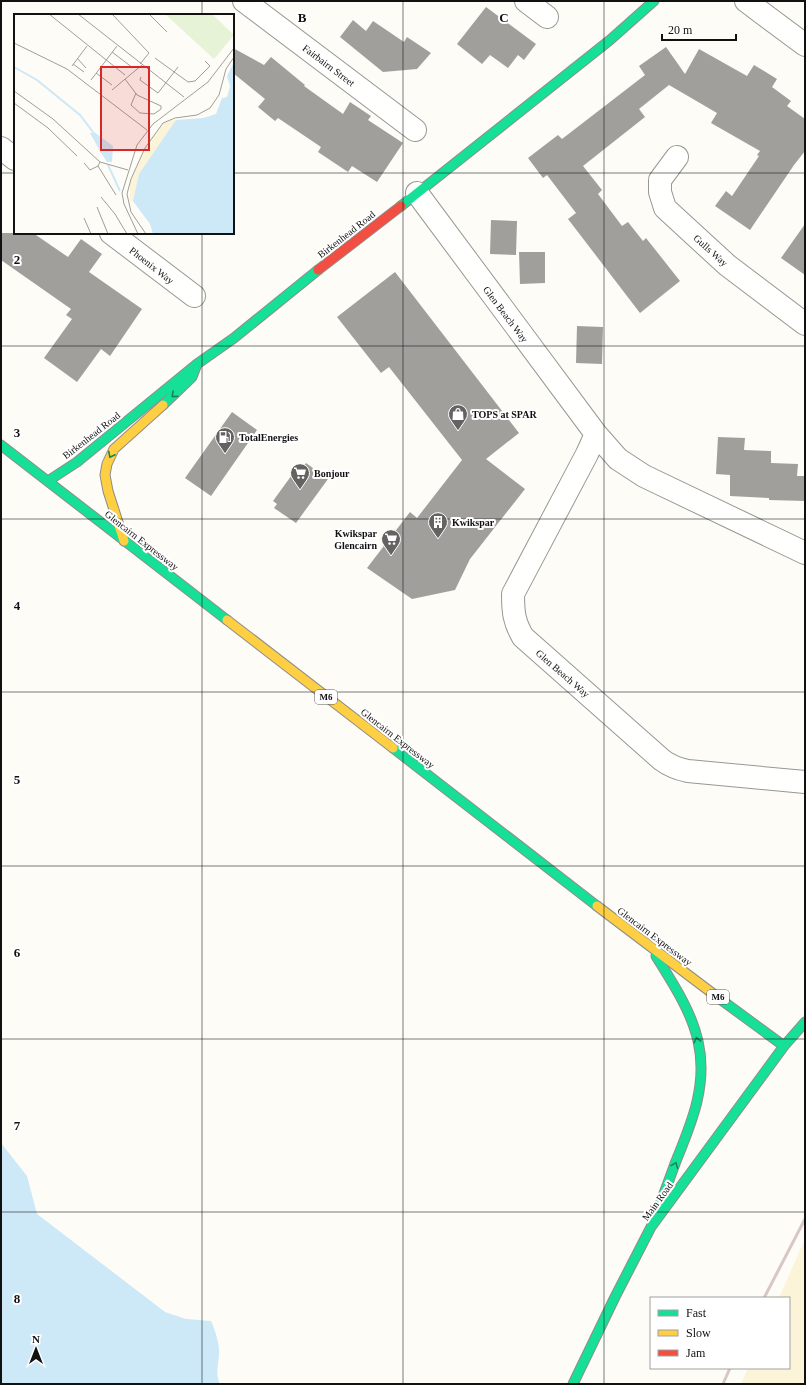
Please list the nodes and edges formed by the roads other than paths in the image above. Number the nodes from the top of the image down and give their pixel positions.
1 (244, 1) edge
2 (526, 1) edge
3 (654, 1) edge
4 (746, 1) edge
5 (547, 17) dead end
6 (805, 45) edge
7 (415, 130) dead end
8 (1, 148) edge
9 (677, 157) dead end
10 (14, 158) edge
11 (417, 194) junction
12 (112, 234) edge
13 (194, 296) dead end
14 (805, 324) edge
15 (197, 364) junction
16 (596, 434) junction
17 (1, 445) edge
18 (48, 481) junction
19 (124, 541) junction
20 (805, 553) edge
21 (805, 782) edge
22 (652, 949) junction
23 (805, 1022) edge
24 (784, 1046) junction
25 (651, 1228) junction
26 (573, 1384) edge

1 - 7 street, Fairbairn Street
2 - 5 street
3 - 11 main road, Birkenhead Road
4 - 6 street
8 - 10 street
9 - 14 street, Gulls Way
11 - 15 main road, Birkenhead Road
11 - 16 street, Glen Beach Way
12 - 13 street, Phoenix Way
15 - 18 main road, Birkenhead Road
15 -> 19 main road
16 - 20 street, Glen Beach Way
16 - 21 street, Glen Beach Way
17 - 18 main road, Glencairn Expressway / M6
18 - 19 main road, Glencairn Expressway / M6
19 - 22 main road, Glencairn Expressway / M6
22 - 24 main road, Glencairn Expressway / M6
25 -> 22 main road
23 - 24 main road, Main Road
24 - 25 main road, Main Road
25 - 26 main road, Main Road

